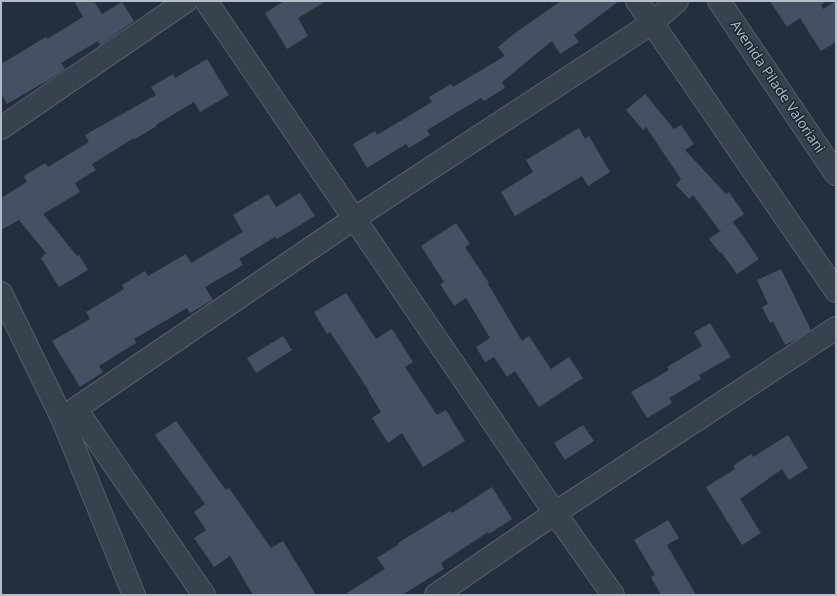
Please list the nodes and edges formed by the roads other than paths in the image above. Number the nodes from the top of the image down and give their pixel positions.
1 (186, 1) edge
2 (206, 1) edge
3 (637, 1) edge
4 (677, 1) edge
5 (719, 1) edge
6 (652, 23) junction
7 (1, 128) edge
8 (836, 174) edge
9 (354, 218) junction
10 (836, 290) edge
11 (1, 293) edge
12 (836, 328) edge
13 (69, 413) junction
14 (555, 513) junction
15 (134, 595) edge
16 (204, 595) edge
17 (436, 595) edge
18 (613, 595) edge

1 - 7 street
2 - 9 street
3 - 6 street
4 - 6 street
5 - 8 street, Avenida Pilade Valoriani
6 - 9 street
6 - 10 street
9 - 13 street
9 - 14 street
11 - 13 street
12 - 14 street
13 - 15 street
13 - 16 street
14 - 17 street
14 - 18 street

